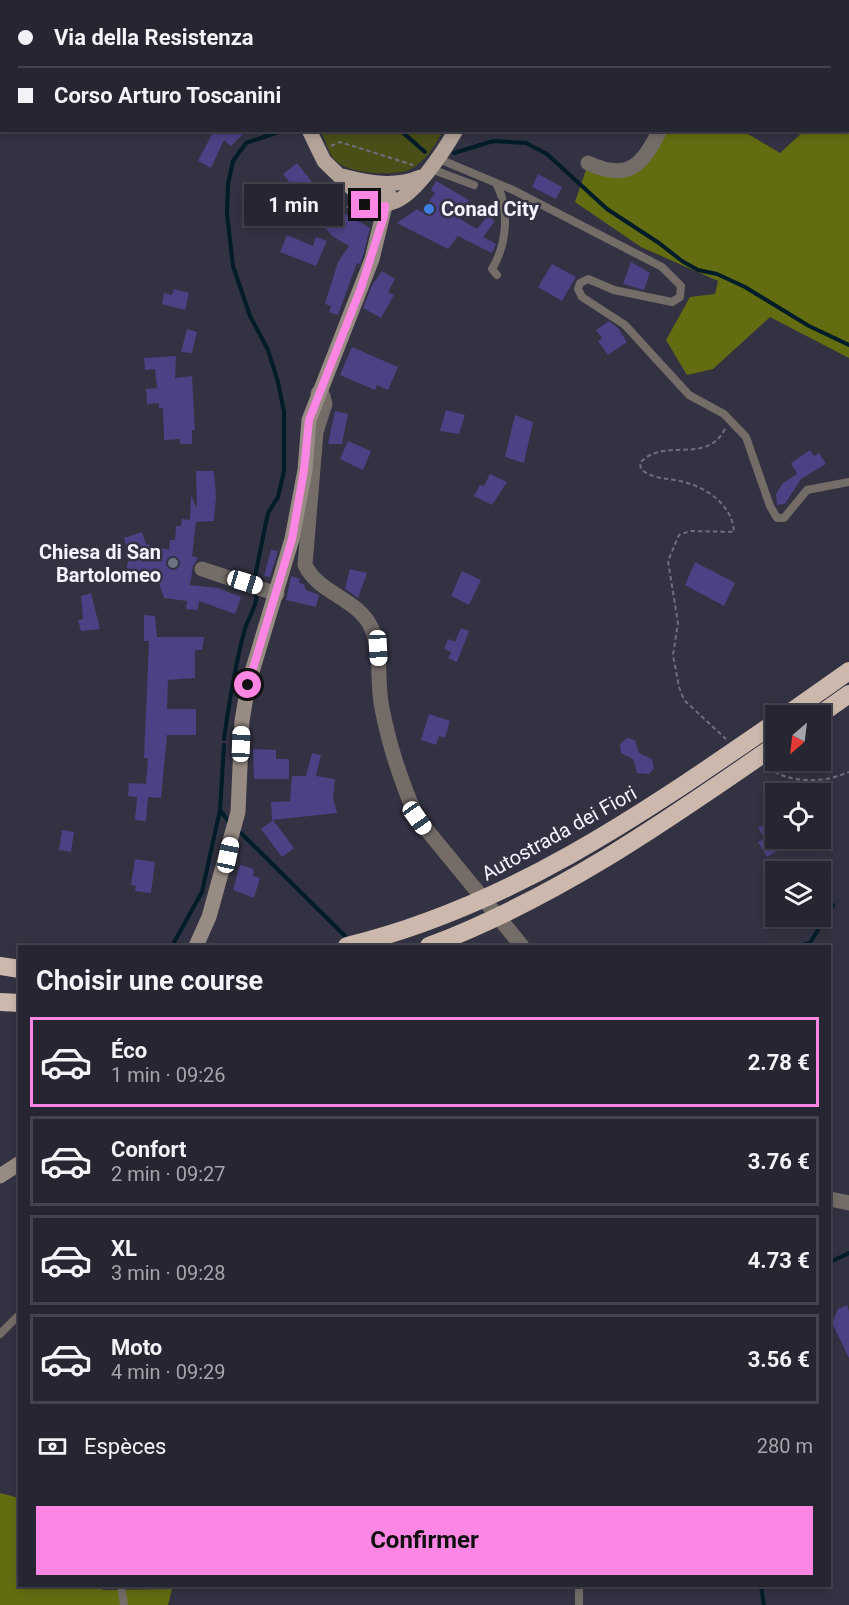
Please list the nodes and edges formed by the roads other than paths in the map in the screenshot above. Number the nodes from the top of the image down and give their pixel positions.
1 (455, 132) edge
2 (659, 132) edge
3 (316, 140) edge
4 (588, 164) dead end
5 (431, 168) junction
6 (335, 174) junction
7 (496, 183) junction
8 (377, 184) junction
9 (474, 185) dead end
10 (378, 206) junction
11 (497, 275) dead end
12 (318, 393) junction
13 (849, 482) edge
14 (202, 569) dead end
15 (270, 591) junction
16 (849, 671) edge
17 (849, 694) edge
18 (801, 705) edge
19 (831, 707) edge
20 (765, 730) edge
21 (765, 753) edge
22 (196, 945) edge
23 (351, 945) edge
24 (431, 945) edge
25 (521, 945) edge
26 (0, 966) edge
27 (18, 969) edge
28 (0, 1002) edge
29 (18, 1003) edge
30 (18, 1164) edge
31 (0, 1176) edge
32 (831, 1199) edge
33 (849, 1203) edge
34 (18, 1316) edge
35 (0, 1334) edge
36 (121, 1587) edge
37 (579, 1587) edge
38 (124, 1605) edge
39 (579, 1605) edge

1 - 5 main road
2 - 4 street
3 - 6 main road
5 - 7 lane
5 - 8 main road
5 - 9 lane
5 - 10 main road
6 - 8 main road
6 - 10 main road
7 - 11 lane
7 - 13 lane
8 - 10 main road
8 - 10 main road
10 - 12 street
12 - 15 street
12 - 25 street
14 - 15 street
15 - 22 street
16 - 18 highway, Autostrada dei Fiori
17 - 19 highway
20 - 23 highway, Autostrada dei Fiori, bridge
21 - 24 highway, bridge
26 - 27 highway
28 - 29 highway
30 - 31 street
32 - 33 street
34 - 35 lane
36 - 38 lane
37 - 39 lane

